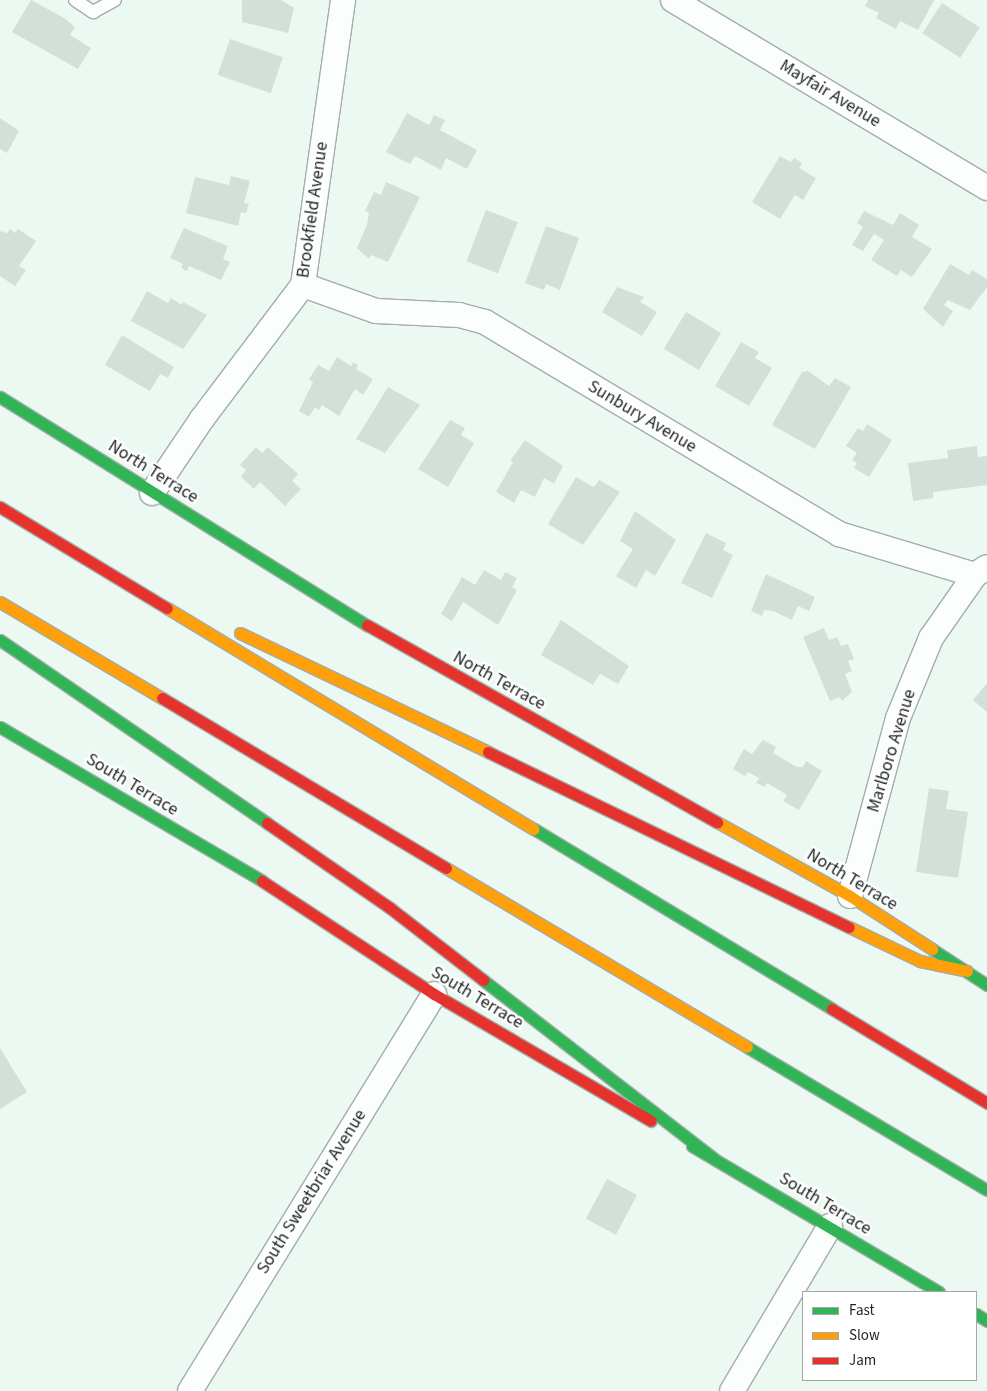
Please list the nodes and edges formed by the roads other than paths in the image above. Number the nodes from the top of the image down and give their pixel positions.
1 (75, 0) edge
2 (115, 0) edge
3 (343, 0) edge
4 (673, 0) edge
5 (987, 188) edge
6 (302, 285) junction
7 (0, 397) edge
8 (152, 493) junction
9 (0, 507) edge
10 (84, 558) junction
11 (981, 571) edge
12 (0, 602) edge
13 (210, 618) dead end
14 (228, 627) dead end
15 (0, 640) edge
16 (0, 727) edge
17 (850, 896) junction
18 (979, 977) edge
19 (434, 994) junction
20 (987, 1103) edge
21 (713, 1158) junction
22 (987, 1190) edge
23 (830, 1226) junction
24 (937, 1291) edge
25 (190, 1391) edge
26 (732, 1391) edge

1 - 2 lane
3 - 6 street, Brookfield Avenue
4 - 5 street, Mayfair Avenue
6 - 8 street, Brookfield Avenue
6 - 11 street, Sunbury Avenue
7 - 8 main road, North Terrace
8 - 17 main road, North Terrace
9 - 10 main road
10 - 13 main road
10 - 20 main road
11 - 17 street, Marlboro Avenue
12 - 22 main road
14 - 18 main road
15 - 21 main road
16 - 19 main road, South Terrace
17 - 18 main road, North Terrace
19 - 21 main road, South Terrace
19 - 25 street, South Sweetbriar Avenue
21 - 23 main road, South Terrace
23 - 24 main road, South Terrace
23 - 26 street

